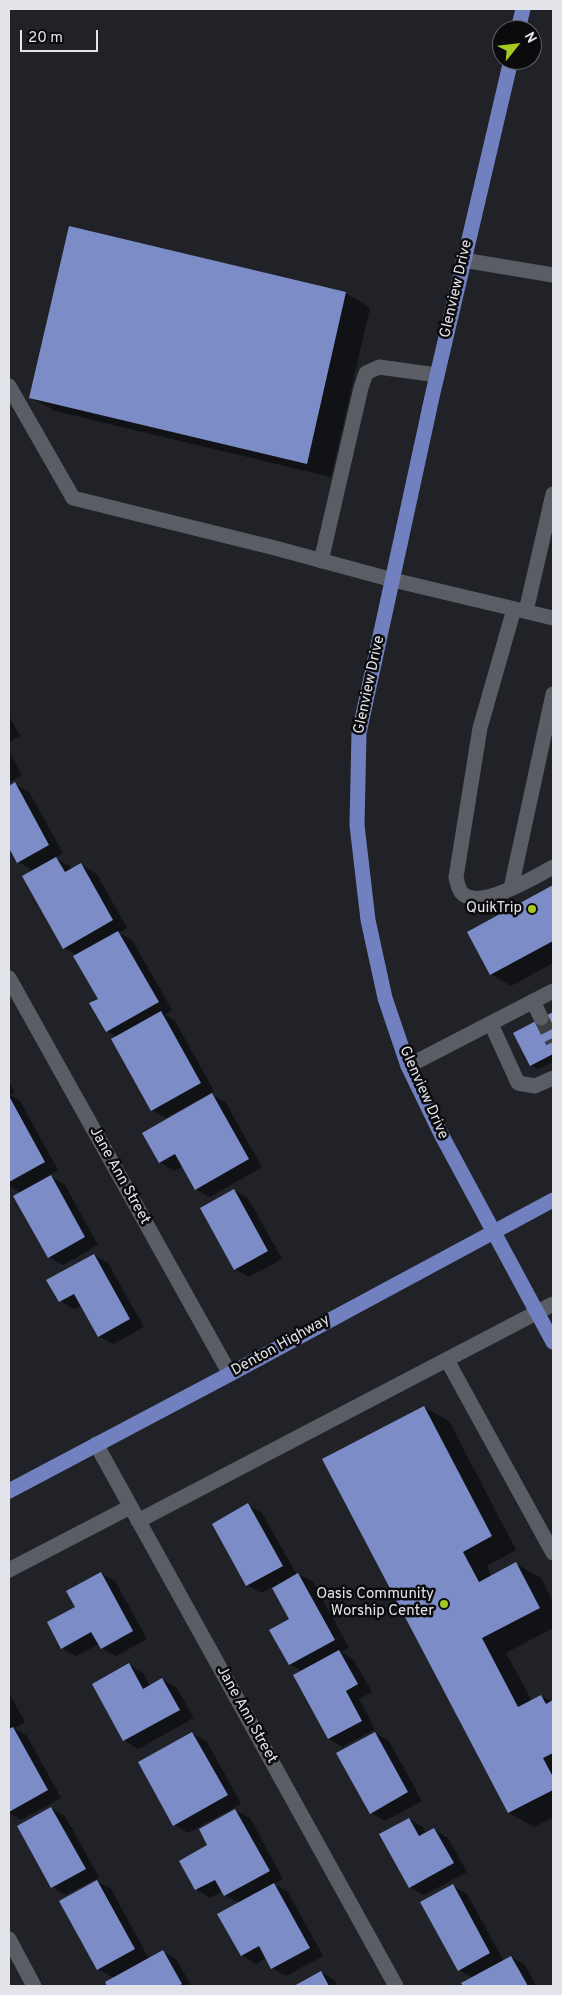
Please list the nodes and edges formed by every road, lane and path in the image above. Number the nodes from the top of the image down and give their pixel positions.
1 (509, 70) edge
2 (463, 260) junction
3 (553, 275) edge
4 (437, 375) junction
5 (9, 386) edge
6 (553, 494) edge
7 (321, 561) junction
8 (392, 580) junction
9 (520, 610) junction
10 (553, 618) edge
11 (553, 694) edge
12 (553, 867) edge
13 (511, 888) junction
14 (9, 978) edge
15 (553, 990) edge
16 (533, 1001) junction
17 (541, 1018) tunnel mouth
18 (491, 1024) junction
19 (408, 1066) junction
20 (553, 1078) edge
21 (553, 1200) edge
22 (494, 1232) junction
23 (553, 1304) edge
24 (537, 1312) junction
25 (553, 1342) edge
26 (446, 1360) junction
27 (230, 1374) junction
28 (96, 1444) junction
29 (9, 1491) edge
30 (130, 1507) junction
31 (138, 1521) junction
32 (553, 1553) edge
33 (9, 1570) edge
34 (9, 1939) edge
35 (34, 1986) edge
36 (396, 1986) edge

1 - 2 main road, Glenview Drive
2 - 3 street
2 - 4 main road, Glenview Drive
4 - 7 street
4 - 8 main road, Glenview Drive
5 - 7 street
6 - 9 street
7 - 8 street
8 - 9 street
8 - 19 main road, Glenview Drive
9 - 10 street
9 - 13 street
11 - 13 street
12 - 13 street
14 - 27 street, Jane Ann Street
15 - 16 street
16 - 17 street
16 - 18 street
18 - 19 street
18 - 20 street
19 - 22 main road, Glenview Drive
21 - 22 main road, Denton Highway
22 - 24 main road, Glenview Drive
22 - 27 main road, Denton Highway
23 - 24 street
24 - 25 main road, Glenview Drive
24 - 26 street
26 - 31 street
26 - 32 street
27 - 28 main road, Denton Highway
28 - 29 main road, Denton Highway
28 - 30 street, Jane Ann Street
30 - 31 street, Jane Ann Street
30 - 33 street
31 - 36 street, Jane Ann Street
34 - 35 street

